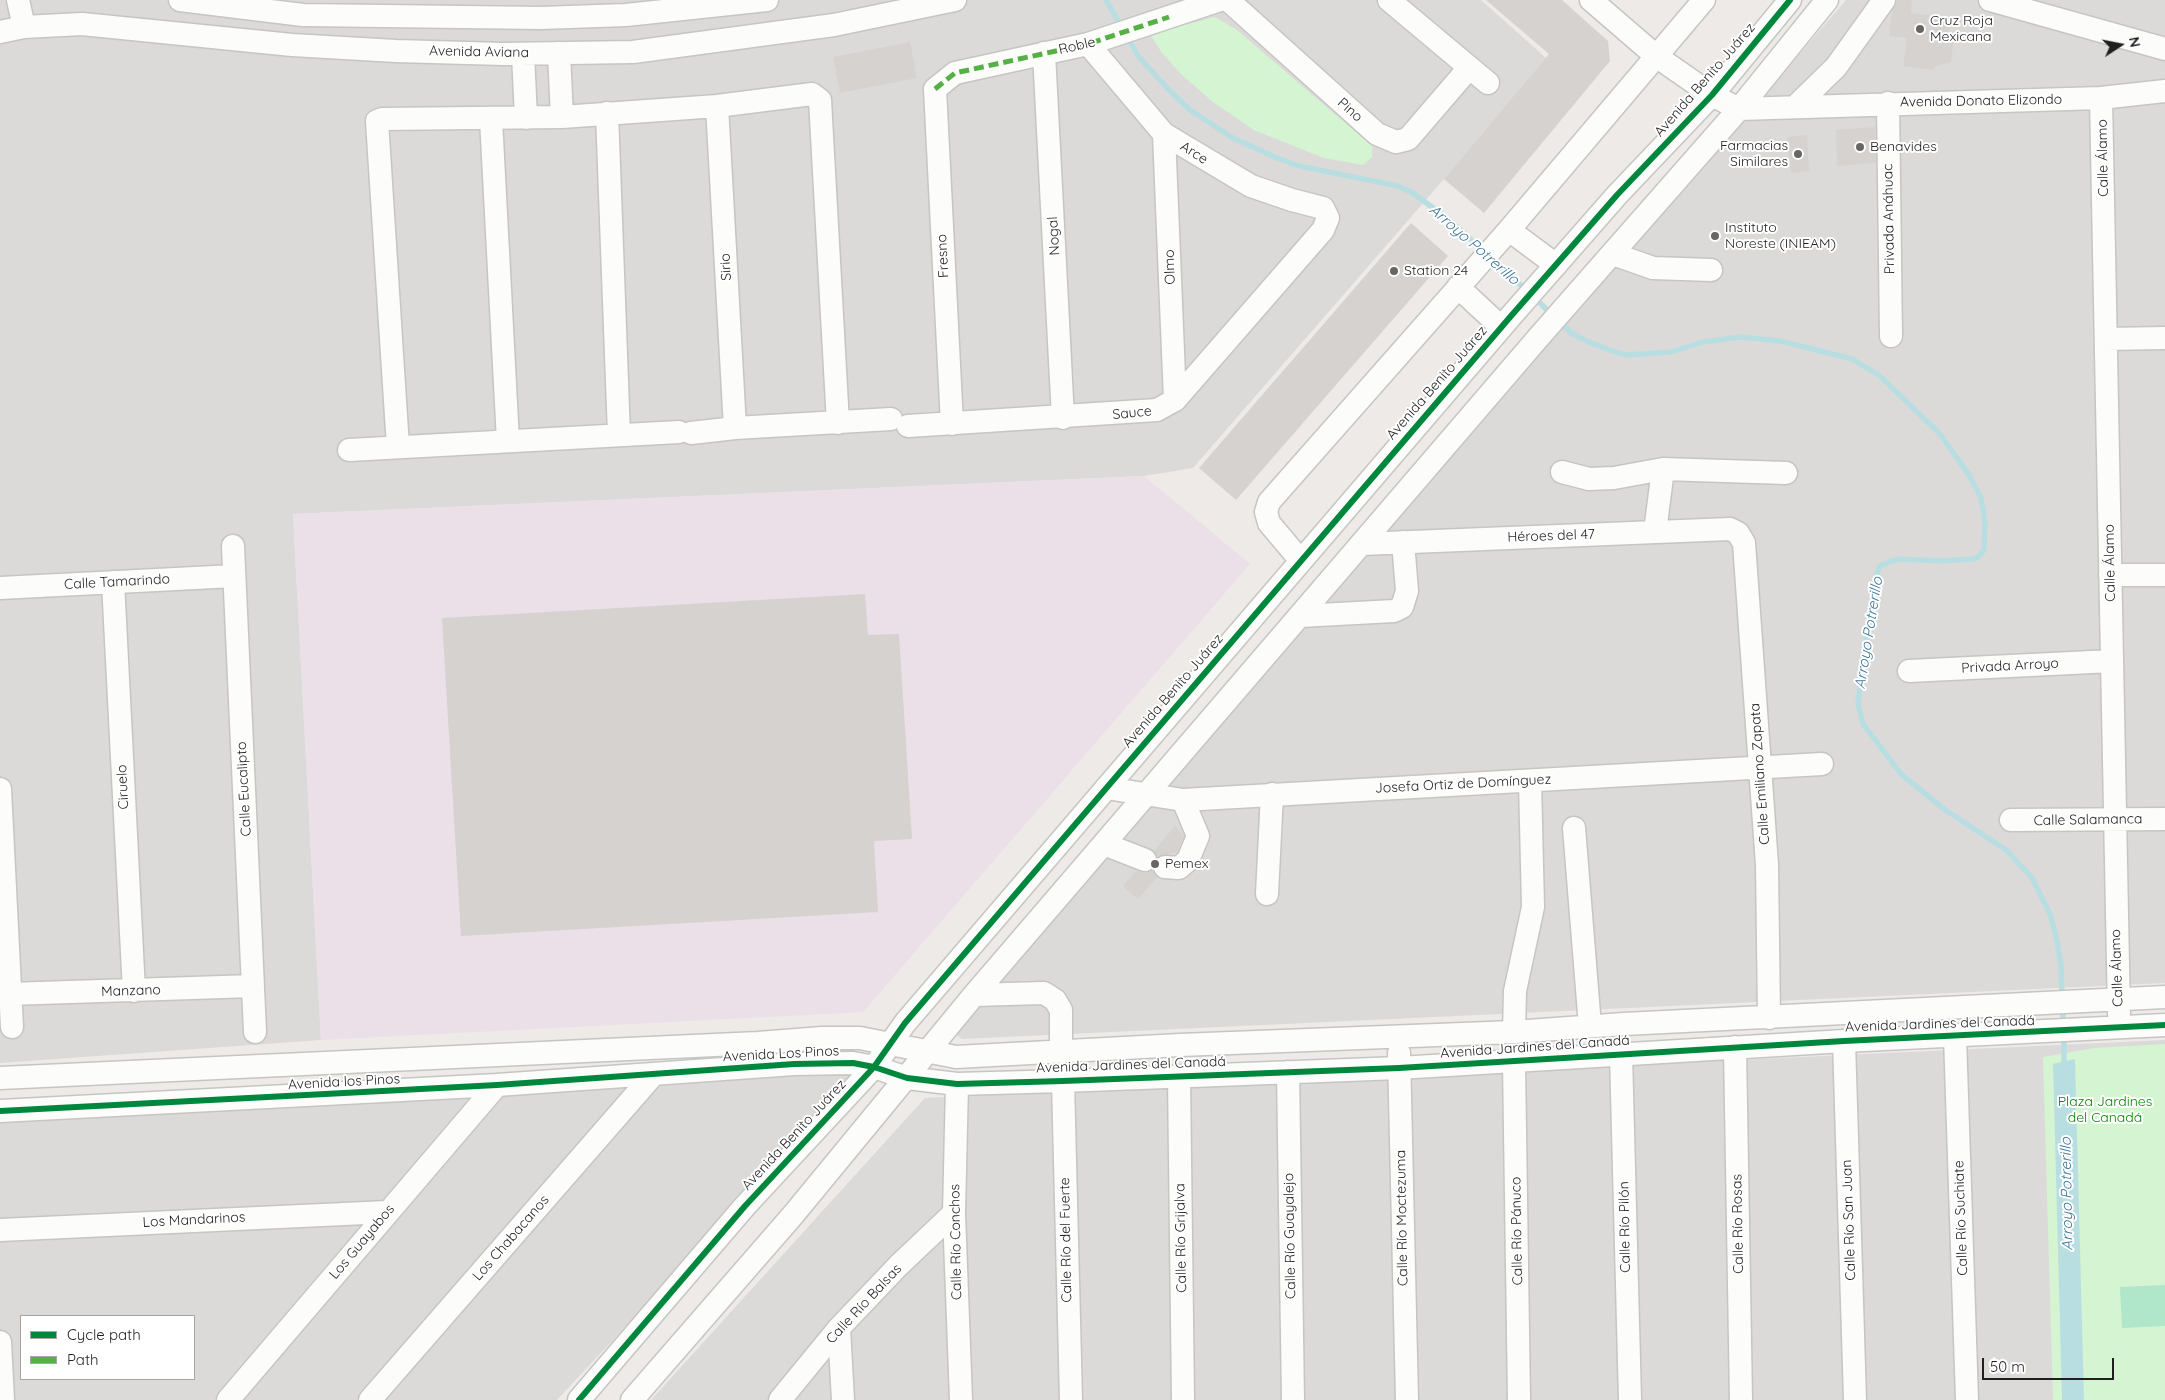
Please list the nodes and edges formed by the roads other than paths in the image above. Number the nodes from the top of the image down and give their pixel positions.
1 (5, 0) edge
2 (18, 0) edge
3 (180, 0) edge
4 (767, 0) edge
5 (955, 0) edge
6 (1220, 0) edge
7 (1228, 0) edge
8 (1389, 0) edge
9 (1592, 0) edge
10 (1704, 0) edge
11 (1790, 0) edge
12 (1827, 0) edge
13 (1884, 0) edge
14 (1990, 0) edge
15 (0, 1) edge
16 (1193, 4) edge
17 (278, 6) edge
18 (304, 8) edge
19 (1167, 8) edge
20 (541, 18) junction
21 (7, 27) edge
22 (1098, 41) junction
23 (275, 42) junction
24 (302, 45) junction
25 (2165, 49) edge
26 (552, 53) junction
27 (1044, 53) junction
28 (523, 54) junction
29 (1656, 56) junction
30 (1469, 68) junction
31 (1488, 83) dead end
32 (935, 89) joint
33 (2165, 91) edge
34 (1712, 95) junction
35 (2101, 98) junction
36 (1888, 103) junction
37 (1797, 105) junction
38 (717, 106) junction
39 (1739, 109) junction
40 (607, 113) junction
41 (562, 117) junction
42 (526, 118) junction
43 (491, 119) junction
44 (1164, 134) junction
45 (1328, 218) joint
46 (1505, 234) junction
47 (1613, 254) junction
48 (1711, 270) dead end
49 (1551, 271) junction
50 (1463, 282) junction
51 (1506, 321) junction
52 (1890, 336) dead end
53 (2165, 338) edge
54 (2106, 339) junction
55 (1175, 400) junction
56 (1063, 418) junction
57 (838, 423) junction
58 (952, 424) junction
59 (735, 428) junction
60 (619, 435) junction
61 (508, 441) junction
62 (398, 447) junction
63 (349, 450) dead end
64 (1663, 469) junction
65 (1562, 472) dead end
66 (1786, 473) dead end
67 (1655, 532) junction
68 (1738, 533) joint
69 (1403, 542) junction
70 (1362, 544) junction
71 (233, 546) dead end
72 (1301, 561) junction
73 (2110, 575) junction
74 (2165, 575) edge
75 (234, 576) junction
76 (113, 582) junction
77 (0, 588) edge
78 (1300, 616) junction
79 (2112, 661) junction
80 (1909, 671) dead end
81 (1822, 764) dead end
82 (1759, 769) junction
83 (1530, 781) junction
84 (1106, 788) junction
85 (0, 789) edge
86 (1148, 794) junction
87 (1272, 794) junction
88 (1183, 800) junction
89 (2165, 819) edge
90 (2011, 820) dead end
91 (2115, 820) junction
92 (1574, 828) dead end
93 (1104, 844) junction
94 (2, 888) edge
95 (1267, 894) dead end
96 (253, 986) junction
97 (134, 991) junction
98 (9, 994) junction
99 (974, 995) junction
100 (2165, 996) edge
101 (2118, 999) junction
102 (1769, 1018) junction
103 (2165, 1025) edge
104 (1590, 1026) junction
105 (12, 1027) dead end
106 (2120, 1028) junction
107 (255, 1032) dead end
108 (1514, 1032) junction
109 (1399, 1036) junction
110 (1955, 1036) junction
111 (1844, 1041) junction
112 (892, 1043) junction
113 (1735, 1047) junction
114 (1061, 1052) junction
115 (926, 1053) junction
116 (1621, 1054) junction
117 (1514, 1062) junction
118 (874, 1067) junction
119 (1399, 1068) junction
120 (688, 1072) joint
121 (1288, 1072) junction
122 (653, 1075) junction
123 (1178, 1076) junction
124 (24, 1077) junction
125 (0, 1078) edge
126 (907, 1078) junction
127 (1063, 1081) junction
128 (956, 1084) junction
129 (496, 1085) junction
130 (23, 1110) junction
131 (0, 1111) edge
132 (387, 1212) junction
133 (954, 1213) junction
134 (0, 1230) edge
135 (839, 1328) junction
136 (0, 1342) edge
137 (3, 1400) edge
138 (228, 1400) edge
139 (370, 1400) edge
140 (579, 1400) edge
141 (632, 1400) edge
142 (780, 1400) edge
143 (843, 1400) edge
144 (961, 1400) edge
145 (1071, 1400) edge
146 (1183, 1400) edge
147 (1293, 1400) edge
148 (1407, 1400) edge
149 (1519, 1400) edge
150 (1630, 1400) edge
151 (1740, 1400) edge
152 (1855, 1400) edge
153 (1967, 1400) edge

1 - 15 street
2 - 21 street
3 - 17 street
4 - 20 street
5 - 26 street, Avenida Aviana
6 - 16 street, Roble
7 - 30 street, Pino
8 - 30 street
9 - 29 street
10 - 29 street
11 - 34 street, Avenida Benito Juárez
12 - 39 street
13 - 37 street
14 - 25 street
16 - 19 street, Roble
17 - 18 street
17 - 23 street
18 - 20 street
18 - 24 street
19 - 22 street, Roble
20 - 26 street
21 - 23 street, Avenida Aviana
22 - 27 street, Roble
22 - 44 street, Arce
23 - 24 street, Avenida Aviana
24 - 28 street, Avenida Aviana
26 - 28 street, Avenida Aviana
26 - 41 street
27 - 32 street, Roble
27 - 56 street, Nogal
28 - 42 street
29 - 34 street
29 - 46 street
30 - 31 street
32 - 58 street, Fresno
33 - 35 street, Avenida Donato Elizondo
34 - 39 street
34 - 49 street, Avenida Benito Juárez
35 - 36 street, Avenida Donato Elizondo
35 - 54 street, Calle Álamo
36 - 37 street, Avenida Donato Elizondo
36 - 52 street, Privada Anáhuac
37 - 39 street, Avenida Donato Elizondo
38 - 40 street
38 - 57 street
38 - 59 street, Sirio
39 - 47 street
40 - 41 street
40 - 60 street
41 - 42 street
42 - 43 street
43 - 61 street
43 - 62 street
44 - 45 street, Arce
44 - 55 street, Olmo
45 - 55 street, Sauce
46 - 49 street
46 - 50 street
47 - 48 street
47 - 70 street
49 - 51 street, Avenida Benito Juárez
50 - 51 street
50 - 72 street
51 - 72 street, Avenida Benito Juárez
53 - 54 street
54 - 73 street, Calle Álamo
55 - 56 street, Sauce
56 - 58 street, Sauce
57 - 58 street, Sauce
57 - 59 street, Sauce
59 - 60 street, Sauce
60 - 61 street, Sauce
61 - 62 street, Sauce
62 - 63 street, Sauce
64 - 65 street
64 - 66 street
64 - 67 street
67 - 68 street, Héroes del 47
67 - 69 street, Héroes del 47
68 - 82 street, Calle Emiliano Zapata
69 - 70 street, Héroes del 47
69 - 78 street
70 - 78 street
71 - 75 street, Calle Eucalipto
72 - 84 street, Avenida Benito Juárez
73 - 74 street
73 - 79 street, Calle Álamo
75 - 76 street, Calle Tamarindo
75 - 96 street, Calle Eucalipto
76 - 77 street, Calle Tamarindo
76 - 97 street, Ciruelo
78 - 86 street
79 - 80 street, Privada Arroyo
79 - 91 street, Calle Álamo
81 - 82 street, Josefa Ortiz de Domínguez
82 - 83 street, Josefa Ortiz de Domínguez
82 - 102 street, Calle Emiliano Zapata
83 - 87 street, Josefa Ortiz de Domínguez
83 - 108 street
84 - 86 street, Josefa Ortiz de Domínguez
84 - 112 street, Avenida Benito Juárez
85 - 94 street
86 - 88 street, Josefa Ortiz de Domínguez
86 - 93 street
87 - 88 street, Josefa Ortiz de Domínguez
87 - 95 street
88 - 93 street
89 - 91 street, Calle Salamanca
90 - 91 street, Calle Salamanca
91 - 101 street, Calle Álamo
92 - 104 street
93 - 99 street
94 - 98 street
96 - 97 street, Manzano
96 - 107 street, Calle Eucalipto
97 - 98 street, Manzano
98 - 105 street
99 - 114 street
99 - 115 street
100 - 101 street, Avenida Jardines del Canadá
101 - 102 street, Avenida Jardines del Canadá
101 - 106 street, Calle Álamo
102 - 104 street, Avenida Jardines del Canadá
103 - 106 street, Avenida Jardines del Canadá
104 - 108 street, Avenida Jardines del Canadá
106 - 110 street, Avenida Jardines del Canadá
108 - 109 street, Avenida Jardines del Canadá
109 - 114 street, Avenida Jardines del Canadá
109 - 119 street, Calle Río Moctezuma
110 - 111 street, Avenida Jardines del Canadá
110 - 153 street, Calle Río Suchiate
111 - 113 street, Avenida Jardines del Canadá
111 - 152 street, Calle Río San Juan
112 - 115 street, Avenida los Pinos
112 - 118 street, Avenida Benito Juárez
112 - 124 street, Avenida los Pinos
113 - 116 street, Avenida Jardines del Canadá
113 - 151 street, Calle Río Rosas
114 - 115 street, Avenida Jardines del Canadá
115 - 126 street
116 - 117 street, Avenida Jardines del Canadá
116 - 150 street, Calle Río Pilón
117 - 119 street, Avenida Jardines del Canadá
117 - 149 street, Calle Río Pánuco
118 - 120 street, Avenida Los Pinos
118 - 126 street, Avenida Los Pinos
118 - 140 street, Avenida Benito Juárez
119 - 121 street, Avenida Jardines del Canadá
119 - 148 street, Calle Río Moctezuma
120 - 122 street, Avenida los Pinos
121 - 123 street, Avenida Jardines del Canadá
121 - 147 street, Calle Río Guayalejo
122 - 129 street, Avenida los Pinos
122 - 139 street, Los Chabacanos
123 - 127 street, Avenida Jardines del Canadá
123 - 146 street, Calle Río Grijalva
124 - 125 street, Avenida los Pinos
124 - 130 street
126 - 128 street, Avenida Jardines del Canadá
126 - 141 street
127 - 128 street, Avenida Jardines del Canadá
127 - 145 street, Calle Río del Fuerte
128 - 133 street, Calle Río Conchos
129 - 130 street, Avenida los Pinos
129 - 132 street, Los Guayabos
130 - 131 street, Avenida los Pinos
132 - 134 street, Los Mandarinos
132 - 138 street, Los Guayabos
133 - 135 street, Calle Río Balsas
133 - 144 street, Calle Río Conchos
135 - 142 street, Calle Río Balsas
135 - 143 street
136 - 137 street

